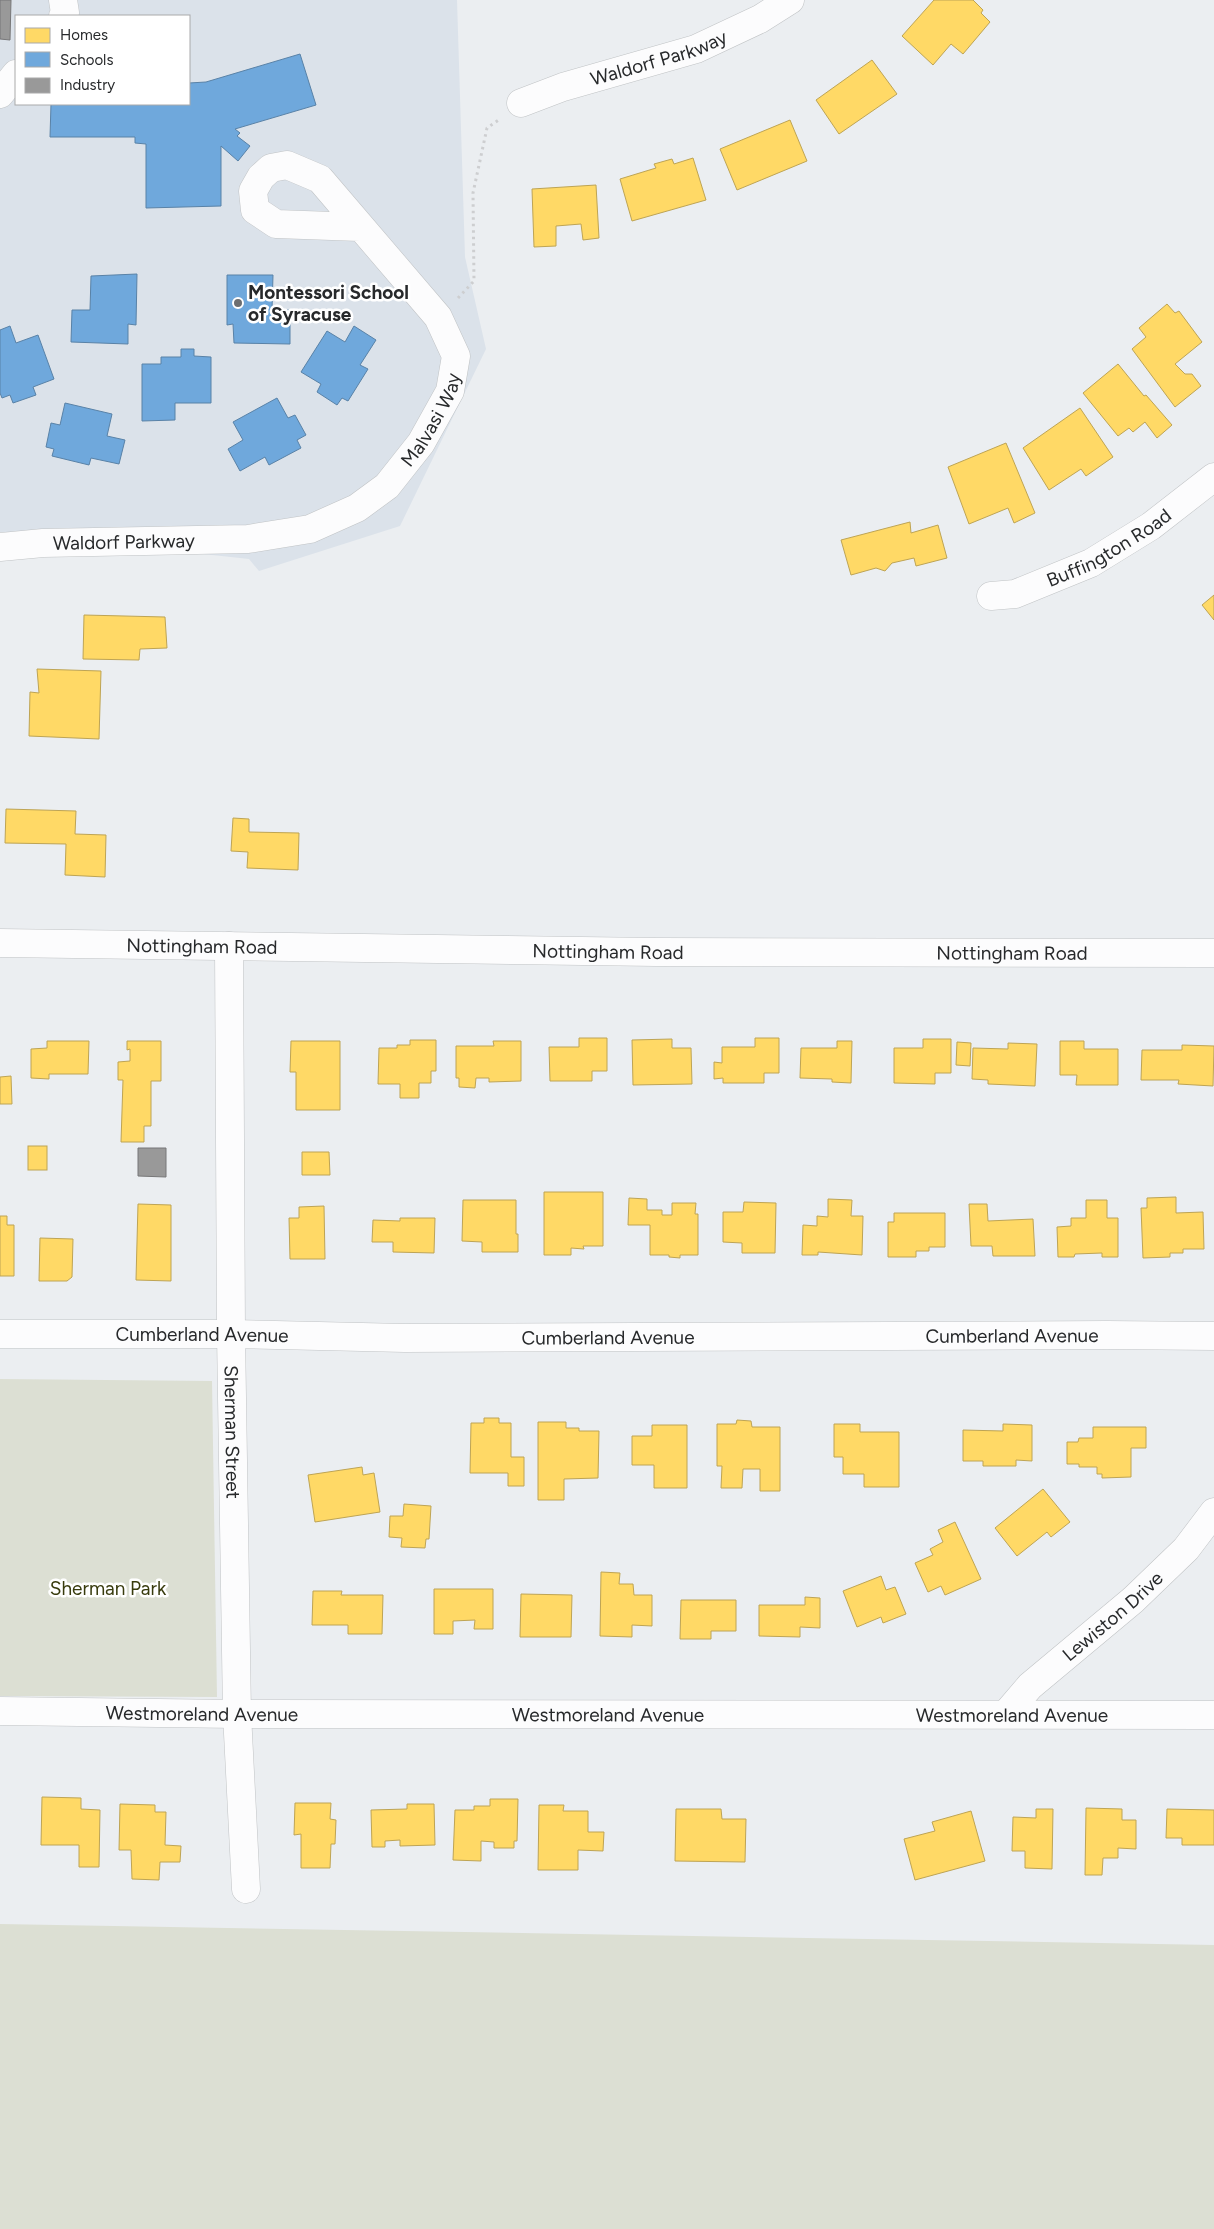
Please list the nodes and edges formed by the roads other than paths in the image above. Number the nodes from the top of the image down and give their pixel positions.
1 (63, 0) edge
2 (790, 0) edge
3 (760, 10) edge
4 (64, 15) edge
5 (15, 75) edge
6 (0, 94) edge
7 (521, 102) road end
8 (360, 227) dead end
9 (1214, 477) edge
10 (248, 539) joint
11 (0, 546) edge
12 (991, 596) dead end
13 (0, 944) edge
14 (229, 946) junction
15 (1214, 953) edge
16 (0, 1334) edge
17 (231, 1334) junction
18 (1214, 1336) edge
19 (1214, 1512) edge
20 (0, 1711) edge
21 (237, 1714) junction
22 (1006, 1714) junction
23 (1214, 1715) edge
24 (246, 1889) dead end

1 - 4 street
2 - 3 street, Waldorf Parkway
3 - 7 street, Waldorf Parkway
5 - 6 street
8 - 10 street, Malvasi Way
9 - 12 street, Buffington Road
10 - 11 street, Waldorf Parkway
13 - 14 street, Nottingham Road
14 - 15 street, Nottingham Road
14 - 17 street, Sherman Street
16 - 17 street, Cumberland Avenue
17 - 18 street, Cumberland Avenue
17 - 21 street, Sherman Street
19 - 22 street, Lewiston Drive
20 - 21 street, Westmoreland Avenue
21 - 22 street, Westmoreland Avenue
21 - 24 street, Sherman Street
22 - 23 street, Westmoreland Avenue

